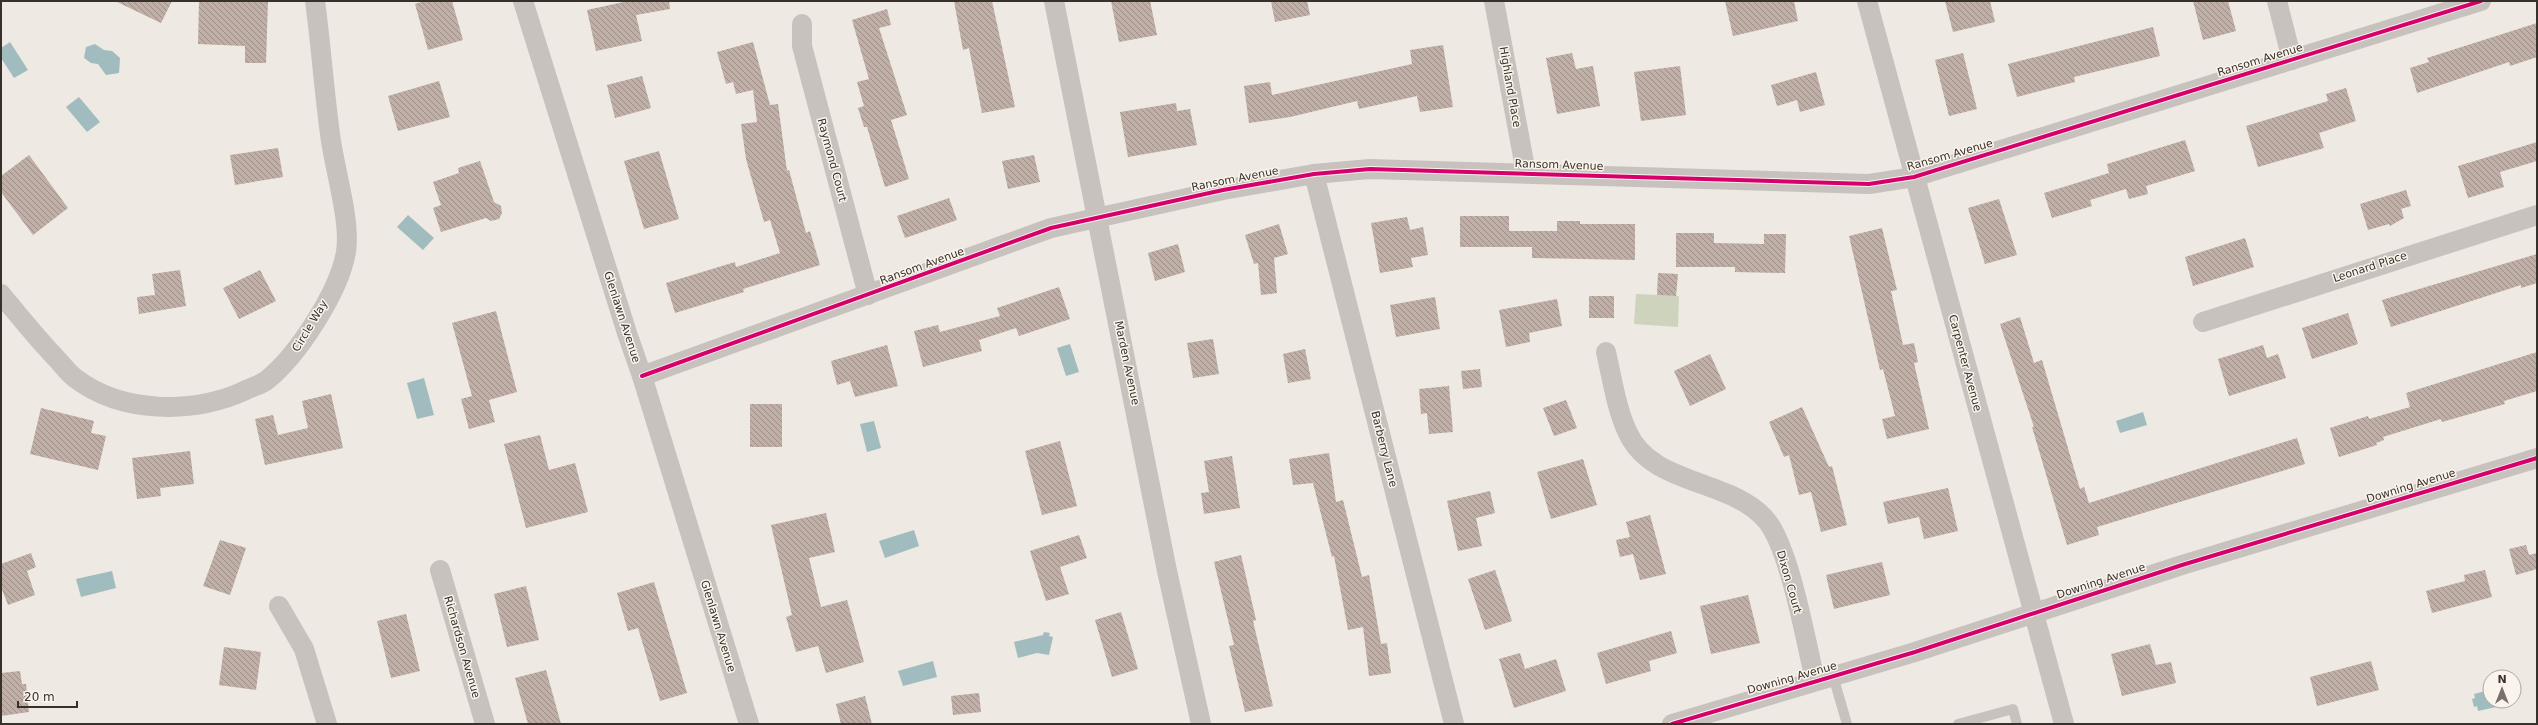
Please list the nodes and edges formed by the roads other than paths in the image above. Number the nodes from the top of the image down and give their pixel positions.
1 (315, 1) edge
2 (523, 1) edge
3 (1054, 1) edge
4 (1494, 1) edge
5 (1866, 1) edge
6 (2277, 1) edge
7 (2481, 1) edge
8 (802, 24) dead end
9 (2292, 60) junction
10 (1526, 173) junction
11 (1314, 174) junction
12 (1914, 177) junction
13 (2537, 215) edge
14 (1097, 219) junction
15 (1, 294) edge
16 (868, 295) junction
17 (2203, 322) dead end
18 (1606, 352) dead end
19 (642, 376) junction
20 (2537, 458) edge
21 (440, 570) dead end
22 (278, 606) dead end
23 (2034, 613) junction
24 (1824, 678) junction
25 (327, 724) edge
26 (485, 724) edge
27 (749, 724) edge
28 (1201, 724) edge
29 (1454, 724) edge
30 (1672, 724) edge
31 (1847, 724) edge
32 (1958, 724) edge
33 (2017, 724) edge
34 (2064, 724) edge

1 - 15 street, Circle Way
2 - 19 street, Glenlawn Avenue
3 - 14 street, Marden Avenue
4 - 10 street, Highland Place
5 - 12 street, Carpenter Avenue
6 - 9 street
7 - 9 street, Ransom Avenue
8 - 16 street, Raymond Court
9 - 12 street, Ransom Avenue
10 - 11 street, Ransom Avenue
10 - 12 street, Ransom Avenue
11 - 14 street, Ransom Avenue
11 - 29 street, Barberry Lane
12 - 23 street, Carpenter Avenue
13 - 17 street, Leonard Place
14 - 16 street, Ransom Avenue
14 - 28 street, Marden Avenue
16 - 19 street, Ransom Avenue
18 - 24 street, Dixon Court
19 - 27 street, Glenlawn Avenue
20 - 23 street, Downing Avenue
21 - 26 street, Richardson Avenue
22 - 25 street
23 - 24 street, Downing Avenue
23 - 34 street, Carpenter Avenue
24 - 30 street, Downing Avenue
24 - 31 lane
32 - 33 lane

